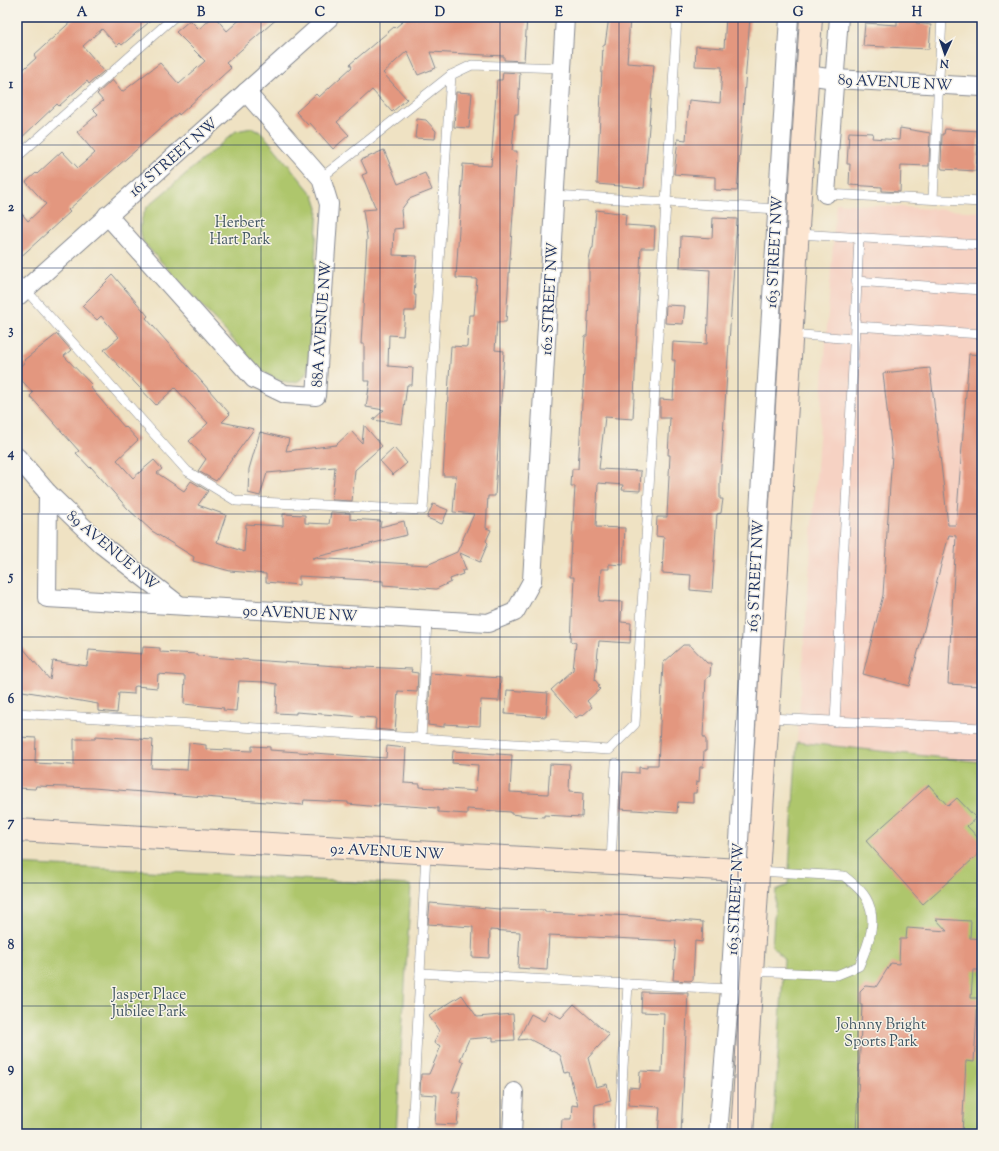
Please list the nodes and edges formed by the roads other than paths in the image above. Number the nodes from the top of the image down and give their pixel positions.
1 (174, 17) edge
2 (330, 17) edge
3 (565, 17) edge
4 (677, 17) edge
5 (788, 17) edge
6 (811, 17) edge
7 (839, 17) edge
8 (942, 17) edge
9 (562, 68) junction
10 (451, 74) junction
11 (807, 76) junction
12 (835, 79) junction
13 (938, 84) junction
14 (982, 87) edge
15 (246, 92) junction
16 (17, 157) edge
17 (321, 178) junction
18 (826, 194) joint
19 (554, 195) junction
20 (933, 198) junction
21 (666, 201) junction
22 (982, 202) edge
23 (777, 209) junction
24 (107, 215) junction
25 (797, 234) junction
26 (859, 238) junction
27 (982, 245) edge
28 (856, 280) junction
29 (20, 289) edge
30 (982, 290) edge
31 (855, 326) junction
32 (790, 334) junction
33 (982, 334) edge
34 (854, 339) junction
35 (17, 457) edge
36 (48, 493) junction
37 (532, 581) joint
38 (47, 598) joint
39 (179, 605) junction
40 (427, 620) junction
41 (17, 713) edge
42 (767, 718) junction
43 (834, 722) junction
44 (982, 728) edge
45 (421, 738) junction
46 (616, 762) dead end
47 (17, 830) edge
48 (426, 853) junction
49 (611, 864) junction
50 (748, 871) junction
51 (752, 971) junction
52 (420, 973) junction
53 (628, 984) junction
54 (730, 989) junction
55 (514, 1092) dead end
56 (412, 1134) edge
57 (512, 1134) edge
58 (619, 1134) edge
59 (718, 1134) edge
60 (742, 1134) edge

1 - 16 lane
2 - 15 street, 161 STREET NW
3 - 9 street, 162 STREET NW
4 - 21 lane
5 - 23 street, 163 STREET NW
6 - 11 main road, 163 STREET NW
7 - 12 street
8 - 13 lane
9 - 10 lane
9 - 19 street, 162 STREET NW
10 - 17 lane
10 - 29 lane
11 - 12 street, 89 AVENUE NW
11 - 25 main road, 163 STREET NW
12 - 13 street, 89 AVENUE NW
12 - 18 street
13 - 14 street, 89 AVENUE NW
13 - 20 lane
15 - 17 street, 88A AVENUE NW
15 - 24 street, 161 STREET NW
17 - 24 street, 88A AVENUE NW
18 - 20 lane
19 - 21 lane
19 - 37 street, 162 STREET NW
20 - 22 lane
21 - 23 lane
21 - 45 lane
23 - 50 street, 163 STREET NW
24 - 29 street, 161 STREET NW
25 - 26 lane
25 - 32 main road, 163 STREET NW
26 - 27 lane
26 - 28 lane
28 - 30 lane
28 - 31 lane
31 - 33 lane
31 - 34 lane
32 - 34 lane
32 - 42 main road, 163 STREET NW
34 - 43 lane
35 - 36 street, 89 AVENUE NW
36 - 38 street, 89 AVENUE NW
36 - 39 street, 89 AVENUE NW
37 - 40 street, 90 AVENUE NW
38 - 39 street, 90 AVENUE NW
39 - 40 street, 90 AVENUE NW
40 - 45 lane
41 - 45 lane
42 - 43 lane
42 - 50 main road, 163 STREET NW
43 - 44 lane
46 - 49 lane
47 - 48 main road, 92 AVENUE NW
48 - 49 main road, 92 AVENUE NW
48 - 52 lane
49 - 50 main road, 92 AVENUE NW
50 - 51 main road, 163 STREET NW
50 - 51 lane
50 - 54 street, 163 STREET NW
51 - 60 main road, 163 STREET NW
52 - 53 lane
52 - 56 lane
53 - 54 lane
53 - 58 lane
54 - 59 street, 163 STREET NW
55 - 57 street

